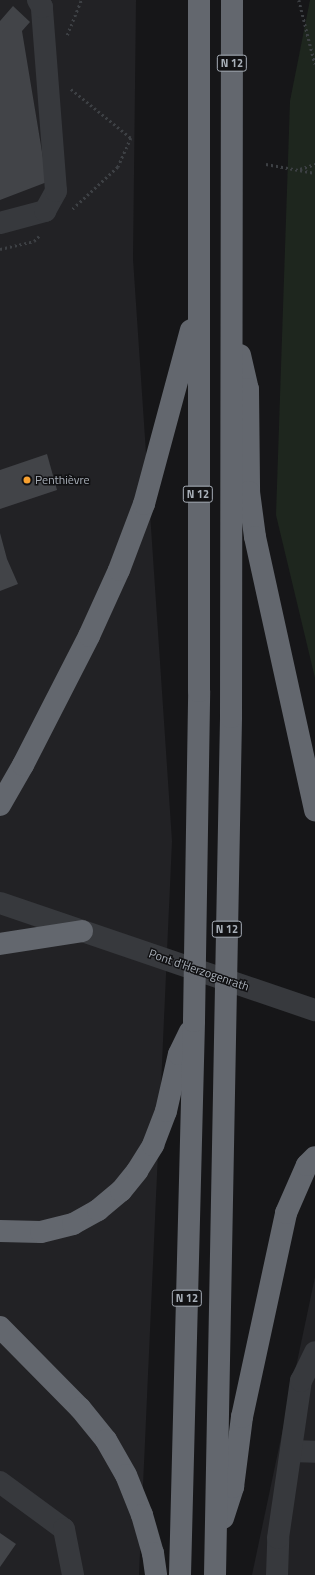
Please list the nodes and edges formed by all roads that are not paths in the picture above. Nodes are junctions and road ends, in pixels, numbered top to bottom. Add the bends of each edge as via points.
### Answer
1 (38, 0) edge
2 (199, 0) edge
3 (232, 0) edge
4 (0, 224) edge
5 (199, 298) junction
6 (232, 321) junction
7 (0, 804) edge
8 (315, 810) edge
9 (0, 904) edge
10 (82, 931) junction
11 (0, 944) edge
12 (315, 1010) edge
13 (194, 1021) junction
14 (315, 1157) edge
15 (0, 1231) edge
16 (0, 1327) edge
17 (315, 1352) edge
18 (291, 1451) junction
19 (315, 1452) edge
20 (0, 1482) edge
21 (216, 1538) junction
22 (73, 1575) edge
23 (156, 1575) edge
24 (180, 1575) edge
25 (215, 1575) edge
26 (277, 1575) edge

1 - 4 street via 42,7 56,191 45,211
2 - 5 highway, N 12
3 - 6 highway, N 12
5 - 7 highway via 144,504 119,570 89,636 23,765
5 - 13 highway, N 12 via 199,691
6 - 8 highway via 248,389 249,492 255,537
6 - 21 highway, N 12 via 230,725
9 - 10 street, Pont d'Herzogenrath
10 - 11 highway
10 - 12 street, Pont d'Herzogenrath
13 - 15 highway via 179,1054 166,1111 153,1145 137,1171 120,1191 98,1210 73,1224 41,1232
13 - 24 highway, N 12
14 - 21 highway via 307,1164 298,1181 286,1213 242,1417 233,1487
16 - 23 highway via 80,1408 106,1440 126,1475 142,1515
17 - 18 street via 302,1381
18 - 19 street
18 - 26 street via 278,1538
20 - 22 street via 64,1529
21 - 25 highway, N 12

